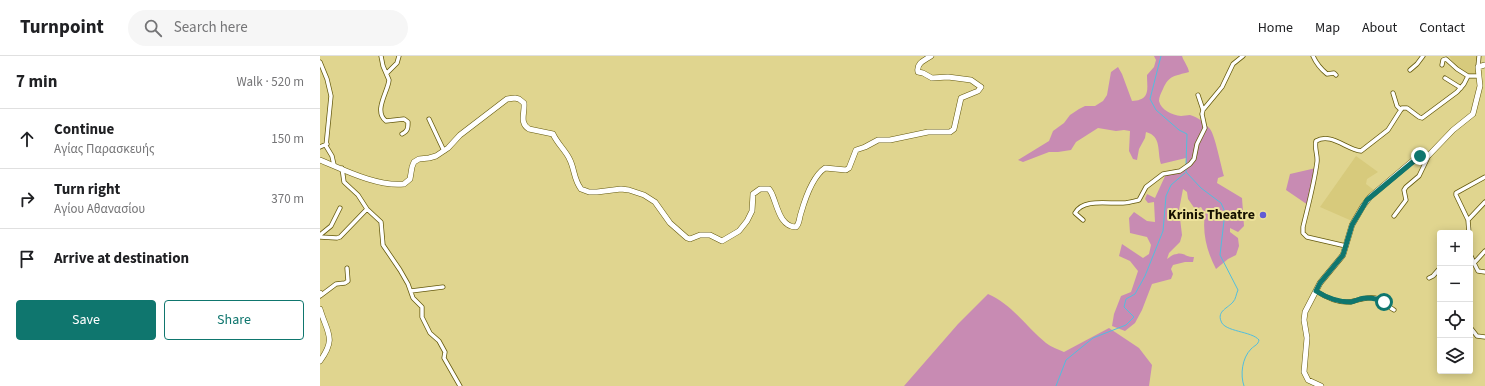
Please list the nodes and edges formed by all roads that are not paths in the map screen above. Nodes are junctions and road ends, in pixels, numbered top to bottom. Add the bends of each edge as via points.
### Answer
1 (381, 56) edge
2 (399, 56) edge
3 (931, 56) edge
4 (1243, 56) edge
5 (1313, 56) edge
6 (1423, 56) edge
7 (1479, 56) edge
8 (320, 62) edge
9 (1442, 64) dead end
10 (1485, 65) edge
11 (1478, 67) junction
12 (1410, 70) dead end
13 (387, 73) junction
14 (1336, 75) dead end
15 (1468, 76) junction
16 (1478, 76) junction
17 (1445, 78) dead end
18 (1461, 88) junction
19 (1393, 93) dead end
20 (1198, 96) dead end
21 (1203, 110) junction
22 (1401, 110) junction
23 (429, 120) dead end
24 (402, 134) dead end
25 (327, 144) junction
26 (320, 147) edge
27 (444, 151) junction
28 (1429, 154) junction
29 (320, 160) edge
30 (334, 165) junction
31 (342, 168) junction
32 (1485, 177) edge
33 (1485, 202) edge
34 (340, 208) dead end
35 (367, 209) junction
36 (1394, 216) dead end
37 (1083, 220) dead end
38 (1468, 220) junction
39 (1469, 230) edge
40 (320, 236) edge
41 (1346, 246) junction
42 (1485, 251) edge
43 (1473, 260) edge
44 (1473, 262) edge
45 (347, 268) dead end
46 (1437, 271) edge
47 (1485, 272) edge
48 (1429, 278) dead end
49 (443, 286) dead end
50 (411, 291) junction
51 (1316, 291) junction
52 (320, 294) edge
53 (320, 310) edge
54 (1394, 310) dead end
55 (1473, 331) edge
56 (1485, 337) edge
57 (320, 361) edge
58 (460, 386) edge
59 (1321, 386) edge

1 - 13 street
2 - 13 street via 397,63
3 - 27 street via 917,67 918,72 932,78 971,80 981,87 978,91 961,98 954,129 950,132 928,132 878,140 856,150 846,170 826,168 813,182 800,213 798,226 794,228 780,216 769,189 760,189 753,194 752,211 747,222 739,231 722,241 710,235 687,238 670,223 655,202 644,195 621,189 589,192 580,189 570,159 553,134 526,127 522,118 524,103 515,98 507,99 496,106
4 - 21 street via 1233,64 1222,87
5 - 14 street via 1324,72
6 - 12 street
7 - 11 street
8 - 25 street via 331,96
9 - 15 street via 1446,59
10 - 11 street
11 - 16 street
13 - 24 street via 389,83 382,104 383,119 404,119 408,122 408,128
15 - 16 street
15 - 18 street
16 - 28 street via 1480,86 1475,112
17 - 18 street
18 - 22 street via 1420,118 1407,108
19 - 22 street
20 - 21 street
21 - 37 street via 1205,128 1190,164 1180,171 1163,174 1146,187 1139,200 1087,204 1075,213
22 - 41 street via 1388,130 1361,151 1325,138 1315,143 1318,158 1303,233
23 - 27 street
25 - 26 street
25 - 30 street
27 - 31 street via 414,162 410,179 404,184 383,183
28 - 36 street via 1418,176 1404,190 1406,200
28 - 41 street via 1416,158 1367,200 1352,225
29 - 30 street
30 - 31 street
31 - 35 street via 344,182 358,195
32 - 38 street via 1456,193
33 - 38 street
34 - 40 street via 331,226
35 - 40 street via 340,237
35 - 50 street via 381,222 383,245
38 - 39 street
41 - 51 street via 1341,259
42 - 43 street
44 - 47 street via 1478,270
45 - 52 street via 348,281 336,284
46 - 48 street
49 - 50 street
50 - 58 street via 413,298 422,307 422,317 430,333 445,352 444,358
51 - 54 street via 1339,301 1379,299
51 - 59 street via 1305,312 1307,338 1304,372 1308,380
53 - 57 street via 329,333 330,346
55 - 56 street via 1477,336

